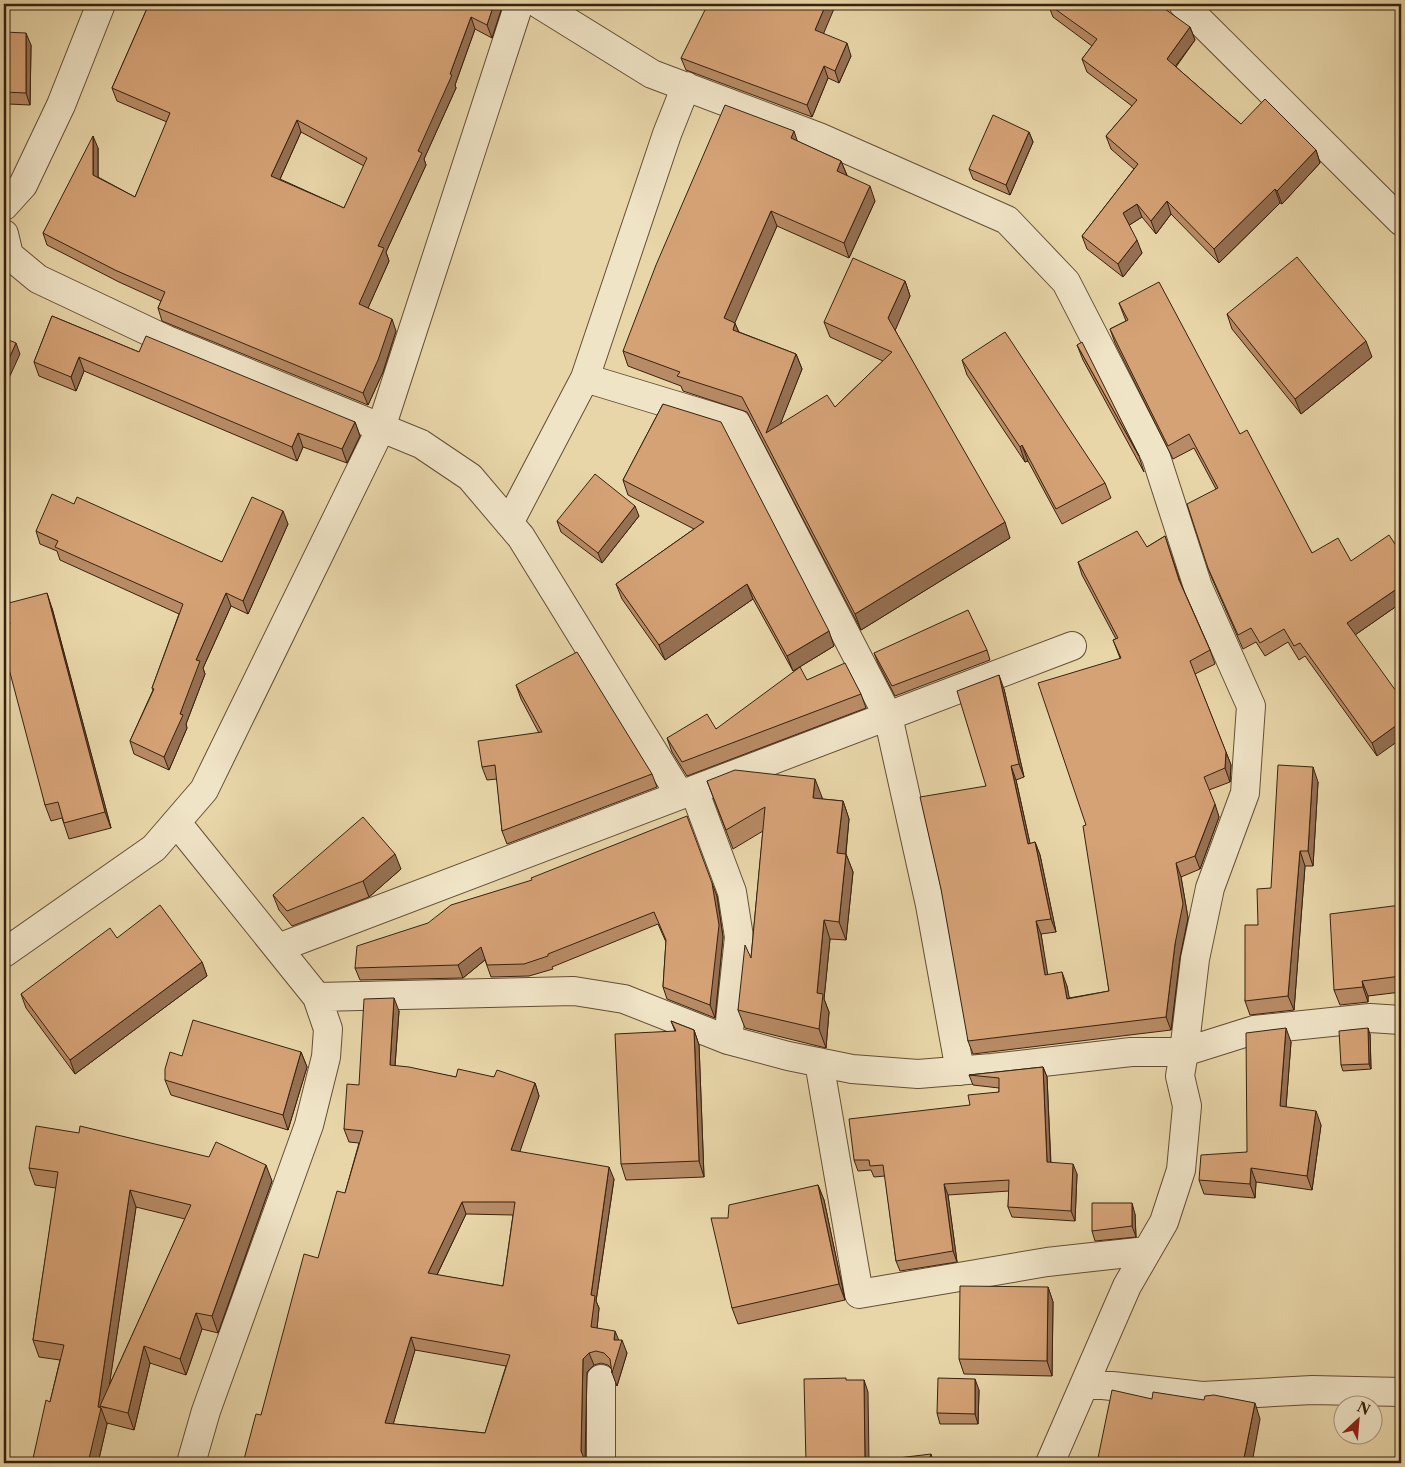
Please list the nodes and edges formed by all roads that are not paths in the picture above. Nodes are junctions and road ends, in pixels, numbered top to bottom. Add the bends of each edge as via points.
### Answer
1 (101, 4) edge
2 (519, 4) edge
3 (538, 4) edge
4 (1183, 4) edge
5 (686, 86) junction
6 (4, 206) edge
7 (1401, 221) edge
8 (4, 234) edge
9 (585, 378) junction
10 (381, 428) junction
11 (509, 523) junction
12 (1072, 646) dead end
13 (888, 716) junction
14 (687, 792) junction
15 (176, 822) junction
16 (278, 948) junction
17 (4, 953) edge
18 (317, 998) junction
19 (1401, 1020) edge
20 (728, 1040) junction
21 (1184, 1052) junction
22 (819, 1062) junction
23 (960, 1071) junction
24 (1147, 1250) junction
25 (601, 1378) dead end
26 (1085, 1383) junction
27 (1401, 1392) edge
28 (191, 1463) edge
29 (601, 1463) edge
30 (1050, 1463) edge

1 - 6 street via 61,104 23,186
2 - 10 street
3 - 5 street via 652,74
4 - 7 street
5 - 9 street
5 - 21 street via 819,137 1007,220 1066,282 1156,457 1198,587 1251,706 1245,793 1210,888 1194,959
8 - 10 street via 9,255 38,280 167,340
9 - 11 street
9 - 13 street via 738,424
10 - 11 street via 421,444 470,477
10 - 15 street via 204,790
11 - 14 street
12 - 13 street
13 - 14 street
13 - 23 street via 930,905
14 - 16 street
14 - 20 street via 732,892 739,937
15 - 16 street
15 - 17 street via 154,848
16 - 18 street
18 - 20 street via 574,991 624,999
18 - 28 street via 328,1029 326,1056 309,1125 206,1411
19 - 21 street via 1370,1018 1254,1030
20 - 22 street
21 - 23 street via 1131,1052
21 - 24 street via 1180,1076 1187,1106 1181,1170 1164,1222
22 - 23 street via 852,1069 918,1074
22 - 24 street via 859,1294 1048,1262
24 - 26 street via 1127,1286
25 - 29 street
26 - 27 street via 1202,1396 1312,1390
26 - 30 street

